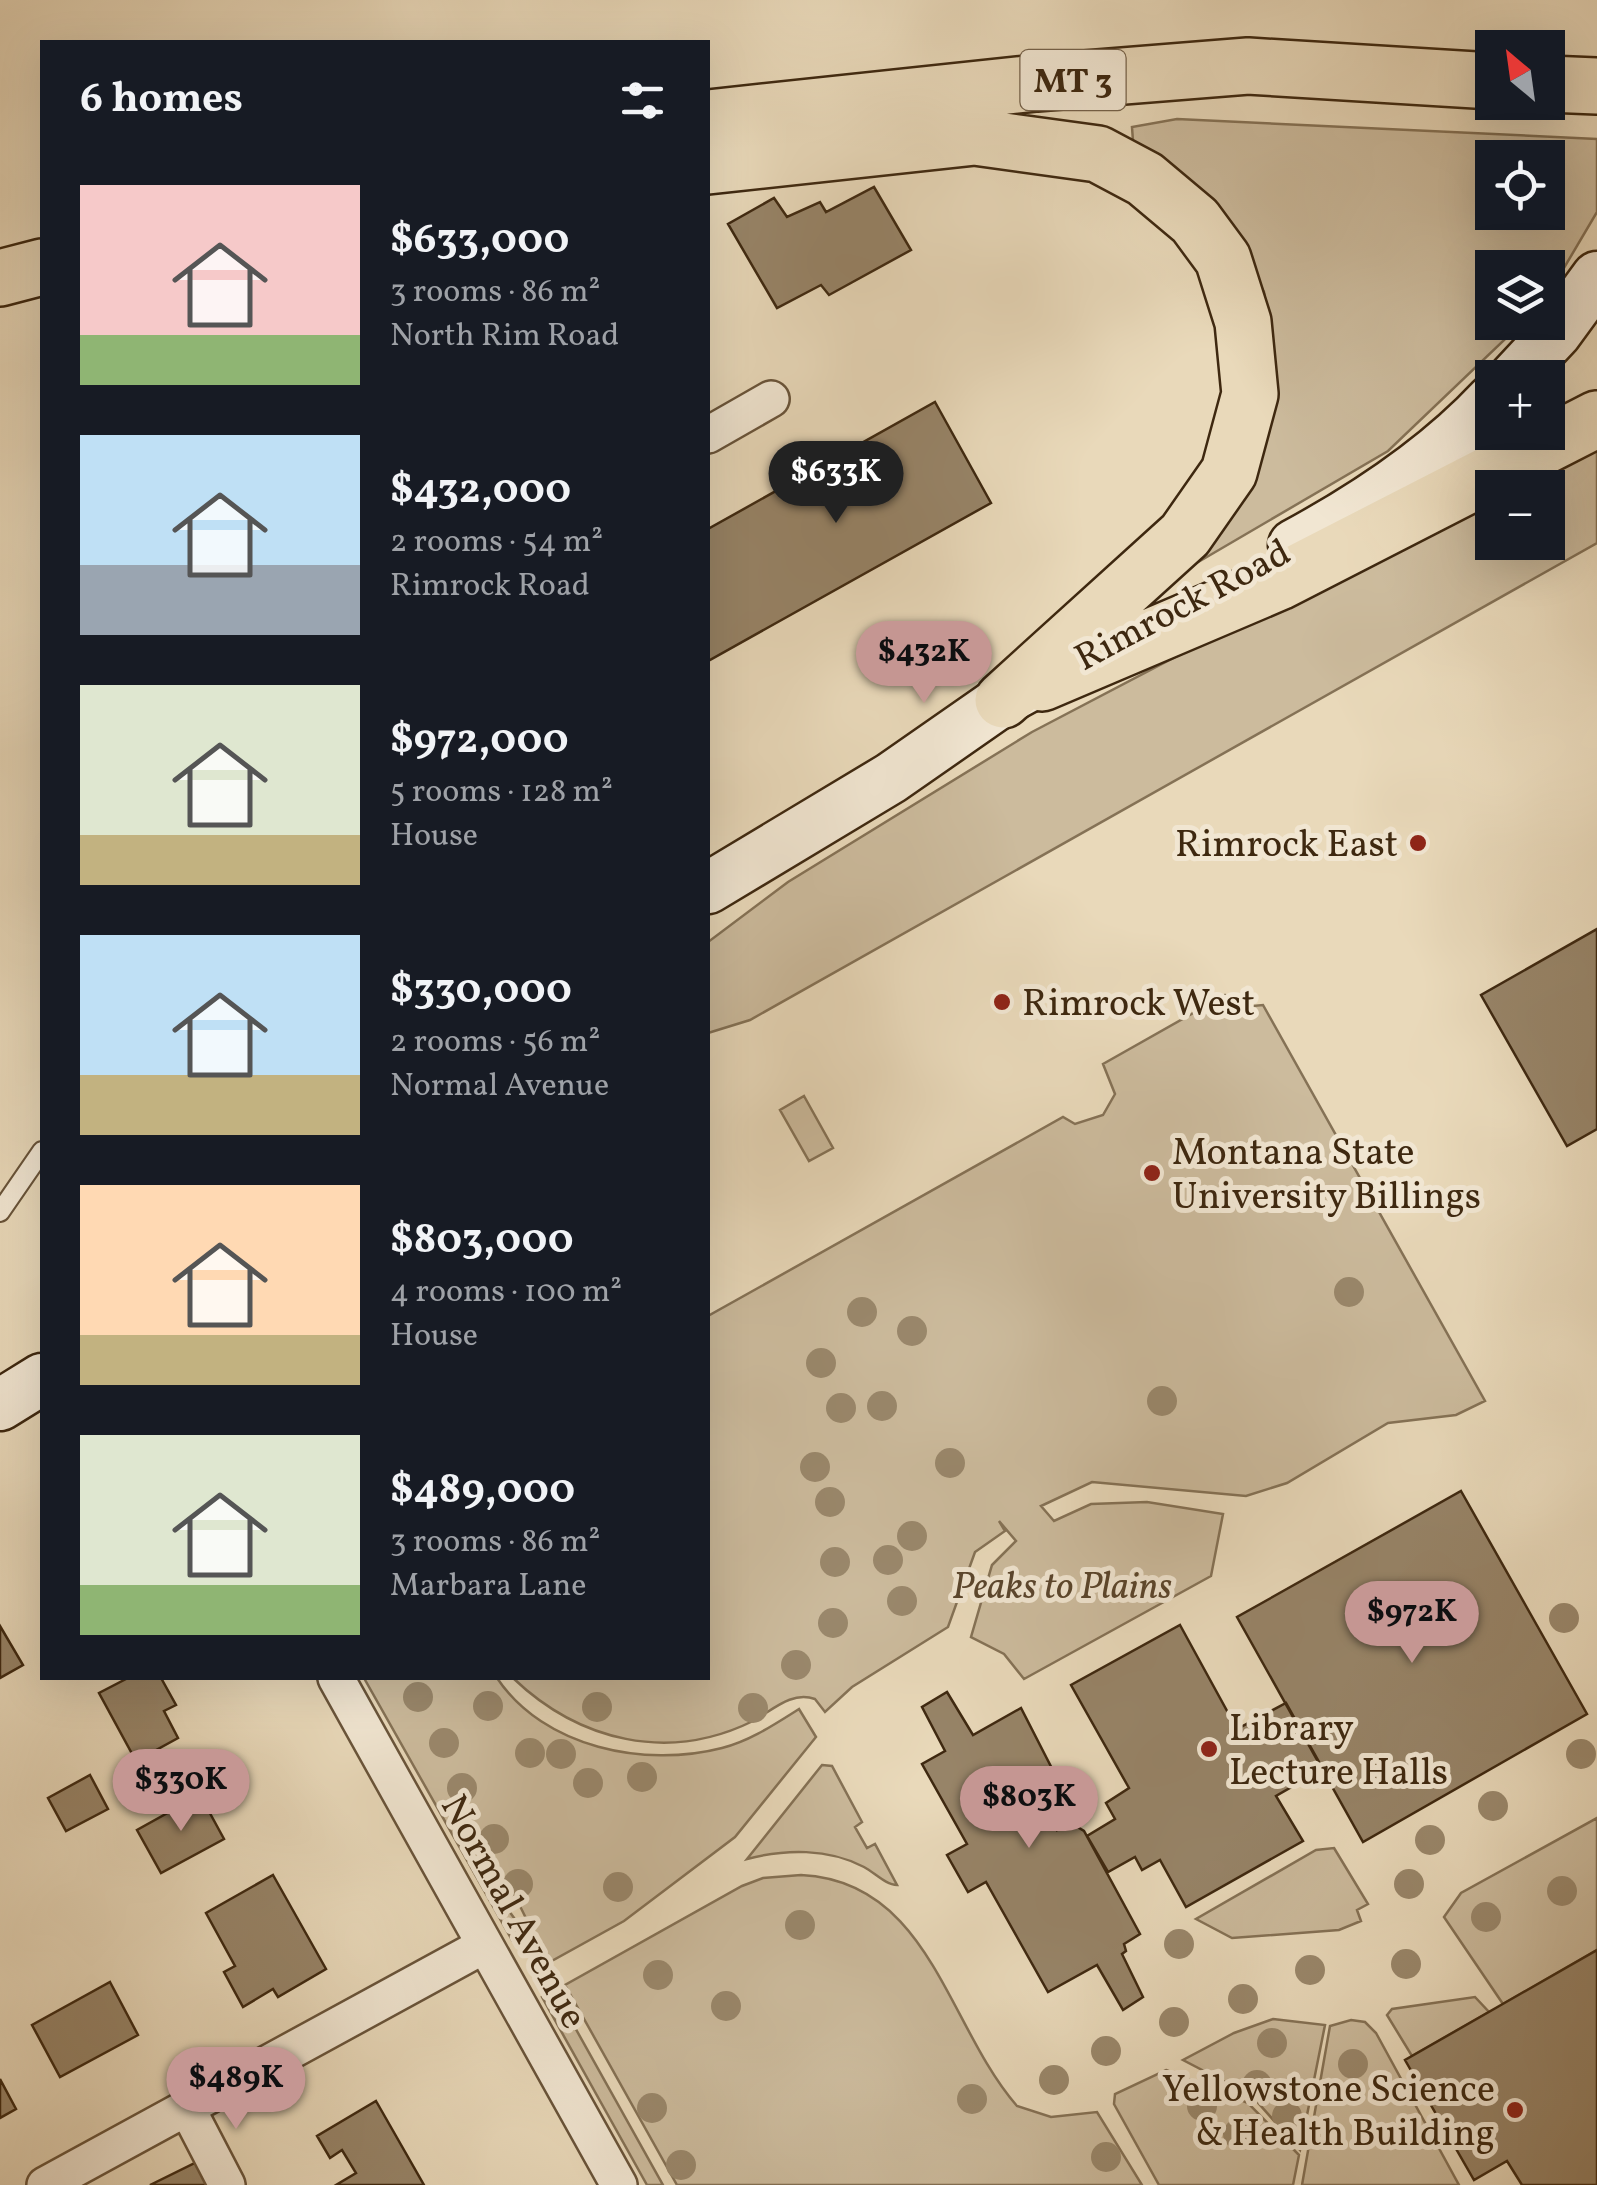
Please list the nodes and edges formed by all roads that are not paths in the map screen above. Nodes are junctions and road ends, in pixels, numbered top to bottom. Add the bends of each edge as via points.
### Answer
1 (1475, 79) edge
2 (1565, 85) edge
3 (1597, 86) edge
4 (710, 118) edge
5 (710, 166) edge
6 (40, 268) edge
7 (1597, 276) edge
8 (0, 278) edge
9 (1531, 360) edge
10 (771, 399) dead end
11 (1475, 418) edge
12 (1597, 419) edge
13 (710, 434) edge
14 (1003, 700) junction
15 (710, 887) edge
16 (40, 1153) edge
17 (0, 1212) edge
18 (40, 1380) edge
19 (0, 1405) edge
20 (337, 1680) edge
21 (486, 1945) junction
22 (187, 2108) junction
23 (45, 2185) edge
24 (227, 2185) edge
25 (619, 2185) edge

1 - 4 main road, MT 3 via 1248,66
2 - 3 main road
5 - 14 main road via 975,137 1098,154 1145,179 1195,220 1223,259 1243,322 1250,394 1228,472 1185,535
6 - 8 main road
7 - 9 main road
10 - 13 street
11 - 14 main road, Rimrock Road via 1359,510
12 - 14 main road via 1279,582
14 - 15 main road, Rimrock Road via 892,778
16 - 17 lane
18 - 19 main road
20 - 21 street, Normal Avenue
21 - 22 street
21 - 25 street, Normal Avenue
22 - 23 street
22 - 24 street

